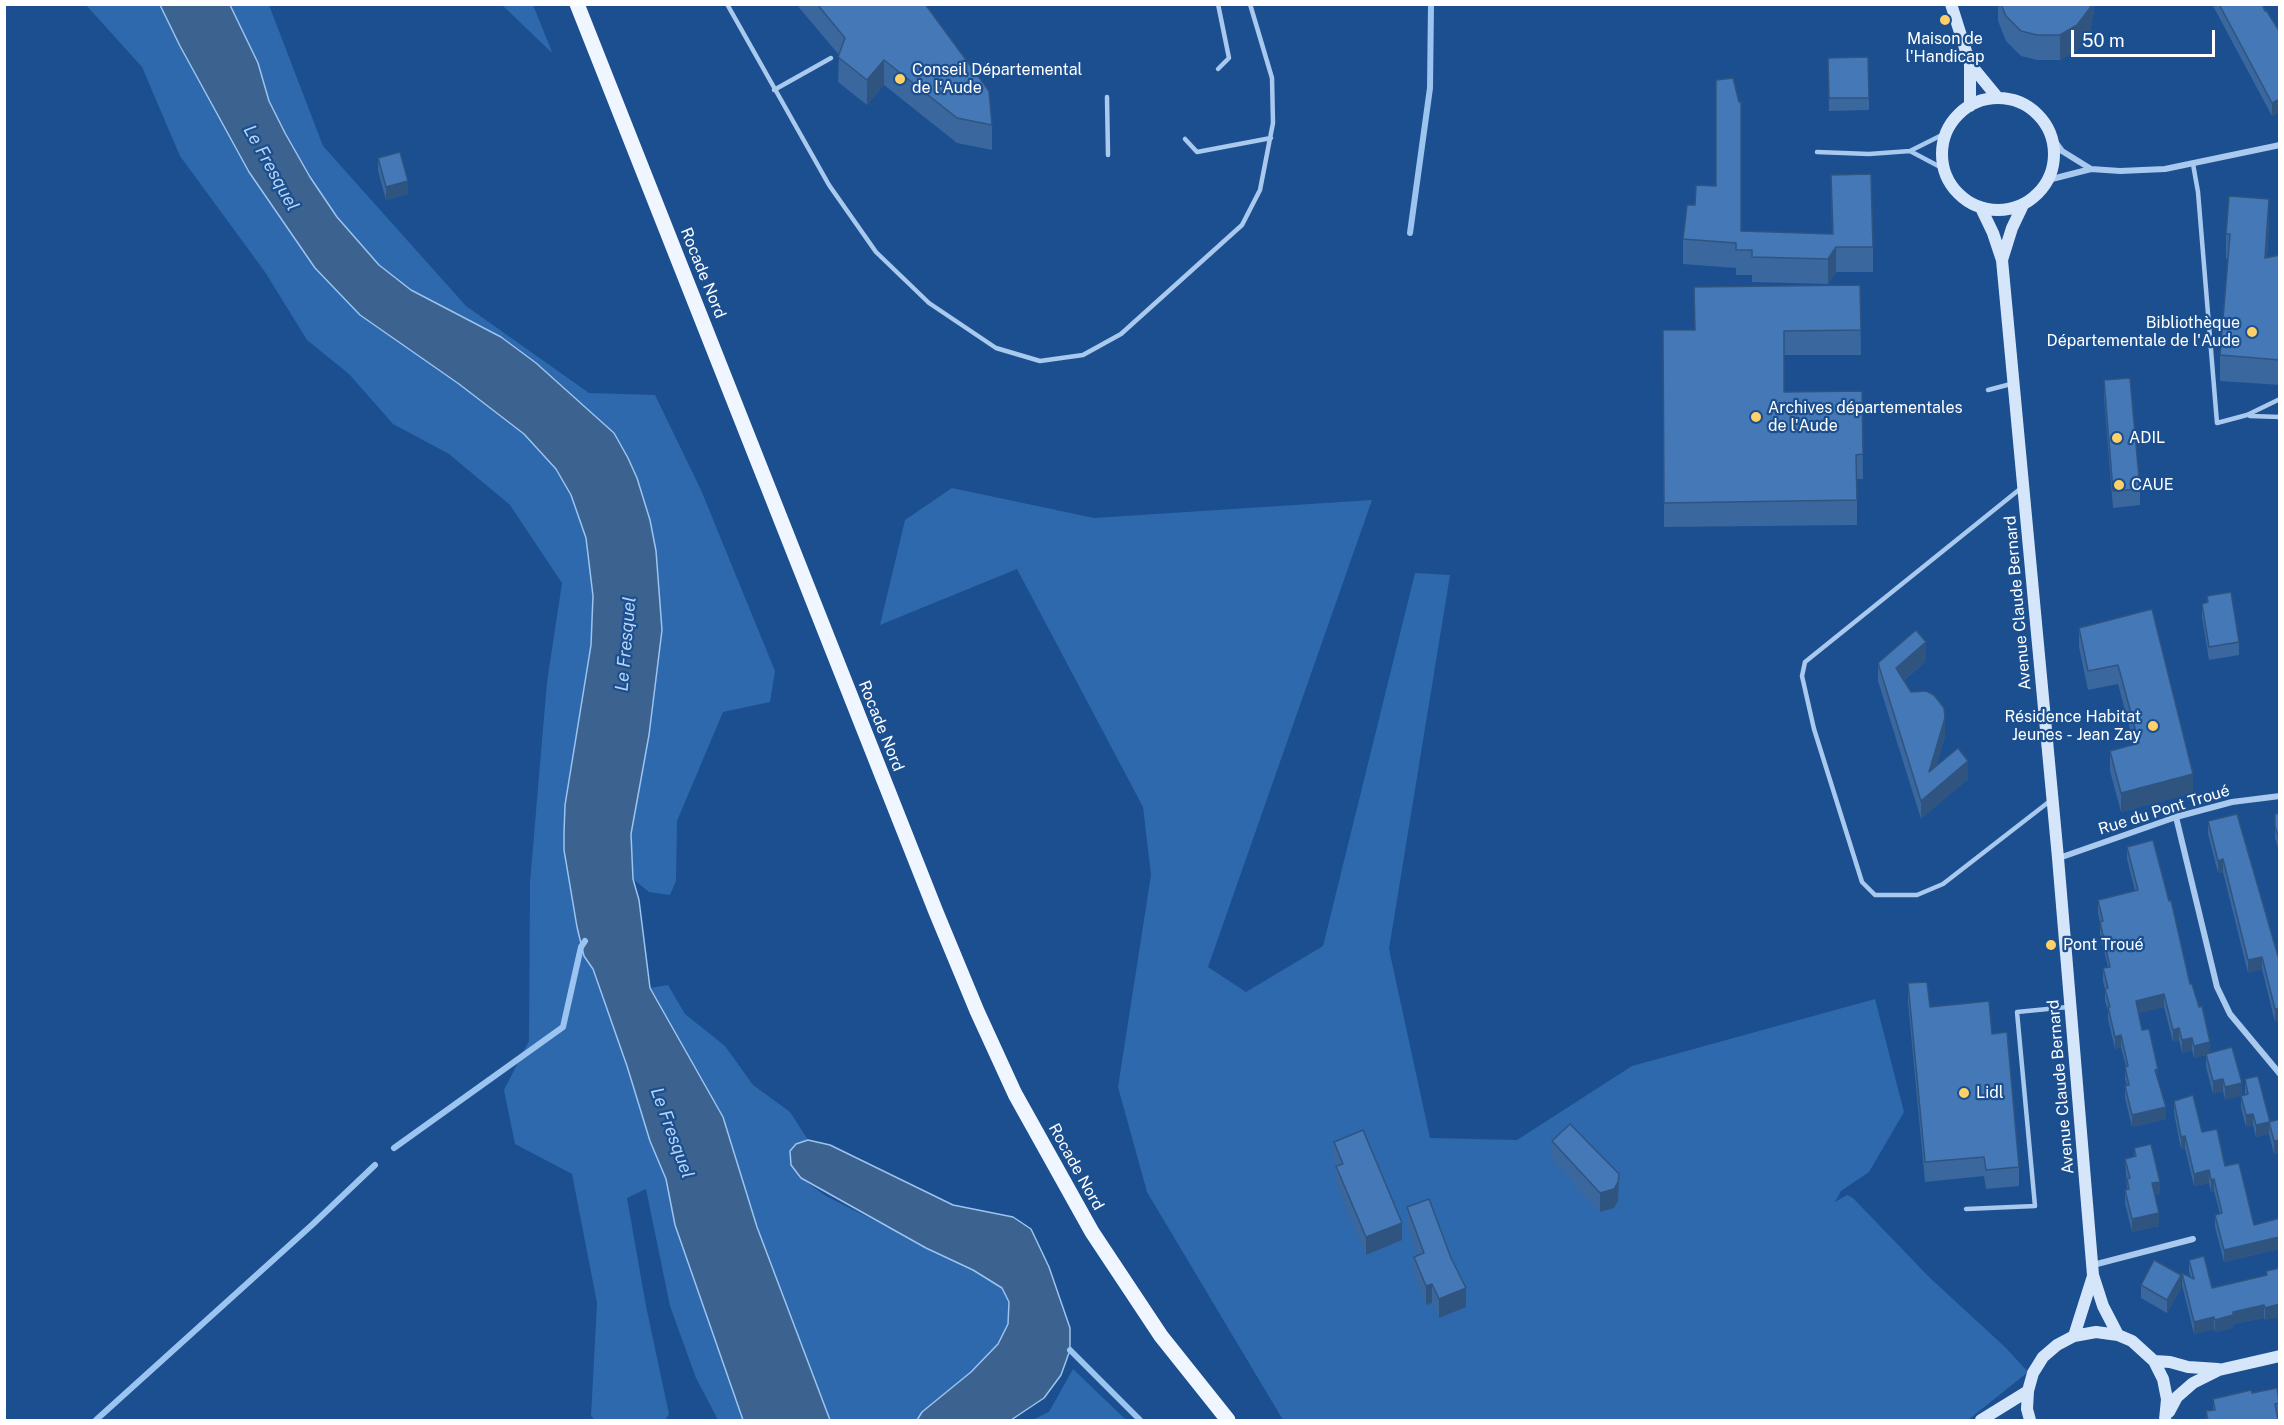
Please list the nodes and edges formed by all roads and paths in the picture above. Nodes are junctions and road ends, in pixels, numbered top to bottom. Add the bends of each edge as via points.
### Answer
1 (577, 4) edge
2 (727, 4) edge
3 (1218, 4) edge
4 (1250, 4) edge
5 (1951, 4) edge
6 (831, 58) dead end
7 (1970, 64) junction
8 (1218, 69) dead end
9 (774, 90) junction
10 (1107, 98) dead end
11 (1998, 98) junction
12 (1970, 106) junction
13 (1946, 133) junction
14 (2051, 136) junction
15 (1271, 138) junction
16 (1185, 139) dead end
17 (2280, 145) edge
18 (1910, 151) junction
19 (1817, 152) dead end
20 (1108, 155) dead end
21 (2193, 165) junction
22 (1944, 169) junction
23 (2091, 169) junction
24 (2048, 180) junction
25 (2023, 205) junction
26 (1981, 208) junction
27 (2002, 260) junction
28 (2013, 383) junction
29 (1988, 390) dead end
30 (2280, 399) edge
31 (2247, 416) junction
32 (2280, 417) edge
33 (2023, 487) junction
34 (2280, 796) edge
35 (2052, 799) junction
36 (2176, 817) junction
37 (2058, 858) junction
38 (2071, 1007) junction
39 (2280, 1074) edge
40 (1966, 1209) dead end
41 (2193, 1239) dead end
42 (2093, 1270) junction
43 (2118, 1335) junction
44 (2074, 1336) junction
45 (2280, 1356) edge
46 (2154, 1361) junction
47 (2219, 1370) junction
48 (2028, 1391) junction
49 (1228, 1420) edge
50 (1981, 1420) edge
51 (2030, 1420) edge
52 (2165, 1420) edge

1 - 49 main road, Rocade Nord via 936,912 1015,1094 1092,1232 1161,1336
2 - 9 lane
3 - 8 lane via 1229,58
4 - 15 lane via 1272,78
5 - 7 street
6 - 9 lane
7 - 11 street
7 - 12 street
9 - 15 lane via 829,184 876,252 929,303 996,348 1040,361 1083,356 1121,334 1242,225 1260,190
10 - 20 lane
11 - 12 street
11 - 14 street via 2031,109
12 - 13 street via 1956,117
13 - 18 lane
13 - 22 street
14 - 23 street via 2062,151
14 - 24 street via 2053,166
15 - 16 lane via 1197,152
17 - 21 street
18 - 19 lane
18 - 22 lane
21 - 23 street via 2143,170
21 - 31 lane via 2217,423
22 - 26 street via 1964,199
23 - 24 street
24 - 25 street
25 - 26 street via 2002,210
25 - 27 street, Avenue Claude Bernard
26 - 27 street, Avenue Claude Bernard
27 - 28 street, Avenue Claude Bernard
28 - 29 lane
28 - 33 street, Avenue Claude Bernard
30 - 31 lane
31 - 32 lane
33 - 35 street, Avenue Claude Bernard
33 - 35 lane via 1805,662 1802,676 1814,729 1862,882 1875,895 1917,895 1943,884
34 - 36 street, Rue du Pont Troué via 2232,802
35 - 37 street, Avenue Claude Bernard
36 - 37 street, Rue du Pont Troué
36 - 39 street via 2217,987 2230,1014
37 - 38 street, Avenue Claude Bernard
38 - 40 lane via 2017,1012 2035,1206
38 - 42 street, Avenue Claude Bernard
41 - 42 street
42 - 43 street, Avenue Claude Bernard via 2103,1306
42 - 44 street, Avenue Claude Bernard
43 - 44 street via 2096,1332
43 - 46 street via 2132,1341
44 - 48 street via 2043,1357
45 - 47 street
46 - 47 street
46 - 52 street via 2167,1399
47 - 52 street via 2177,1396
48 - 50 street
48 - 51 street

